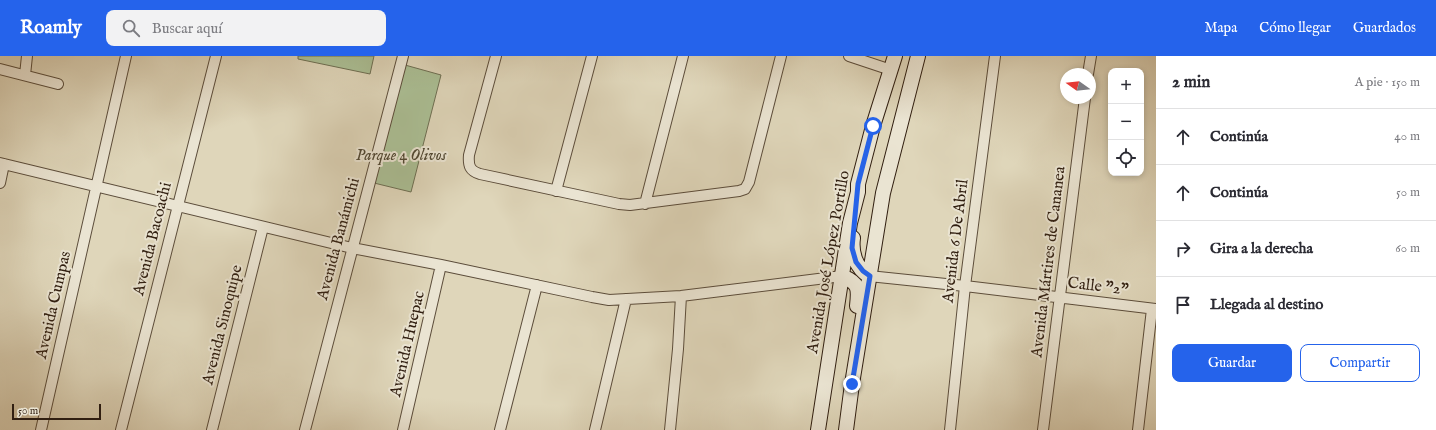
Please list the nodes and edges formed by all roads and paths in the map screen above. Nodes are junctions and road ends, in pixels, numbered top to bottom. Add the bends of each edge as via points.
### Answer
1 (27, 56) edge
2 (126, 56) edge
3 (216, 56) edge
4 (403, 56) edge
5 (496, 56) edge
6 (592, 56) edge
7 (683, 56) edge
8 (781, 56) edge
9 (849, 56) edge
10 (918, 56) edge
11 (995, 56) edge
12 (1091, 56) edge
13 (892, 60) edge
14 (1089, 68) edge
15 (0, 69) edge
16 (25, 76) junction
17 (58, 84) dead end
18 (1084, 104) edge
19 (2, 164) edge
20 (0, 183) edge
21 (97, 186) junction
22 (556, 191) junction
23 (858, 192) junction
24 (645, 204) junction
25 (177, 205) junction
26 (263, 227) junction
27 (352, 248) junction
28 (441, 265) junction
29 (842, 276) junction
30 (870, 276) junction
31 (537, 285) junction
32 (965, 286) junction
33 (681, 296) junction
34 (1060, 298) junction
35 (626, 299) junction
36 (1154, 309) edge
37 (852, 384) junction
38 (43, 430) edge
39 (121, 430) edge
40 (212, 430) edge
41 (305, 430) edge
42 (403, 430) edge
43 (500, 430) edge
44 (595, 430) edge
45 (670, 430) edge
46 (818, 430) edge
47 (846, 430) edge
48 (950, 430) edge
49 (1043, 430) edge
50 (1138, 430) edge

1 - 16 street
2 - 21 street, Avenida Cumpas
3 - 25 street, Avenida Bacoachi
4 - 27 street, Avenida Banámichi
5 - 22 street via 469,155 469,168 480,174
6 - 22 street
7 - 24 street
8 - 24 street via 749,182 745,189
9 - 13 street
10 - 30 main road via 885,187
11 - 32 street, Avenida 6 De Abril
12 - 14 street
13 - 23 main road, Avenida José López Portillo
15 - 16 street
16 - 17 street
18 - 34 street, Avenida Mártires de Cananea
19 - 20 street
19 - 21 street
21 - 25 street
21 - 38 street, Avenida Cumpas
22 - 24 street via 619,204
23 - 29 main road, Avenida José López Portillo via 850,223
23 - 30 main road via 852,248 856,262
25 - 26 street
25 - 39 street, Avenida Bacoachi
26 - 27 street
26 - 40 street, Avenida Sinoquipe
27 - 28 street
27 - 41 street, Avenida Banámichi
28 - 31 street
28 - 42 street, Avenida Huepac
29 - 33 street
29 - 37 main road via 854,283 858,292 852,350
29 - 46 main road, Avenida José López Portillo
30 - 32 street, Calle "2"
30 - 37 main road
31 - 35 street via 570,294 609,300
31 - 43 street
32 - 34 street, Calle "2"
32 - 48 street, Avenida 6 De Abril
33 - 35 street
33 - 45 street
34 - 36 street, Calle "2"
34 - 49 street, Avenida Mártires de Cananea
35 - 44 street
36 - 50 street
37 - 47 main road

